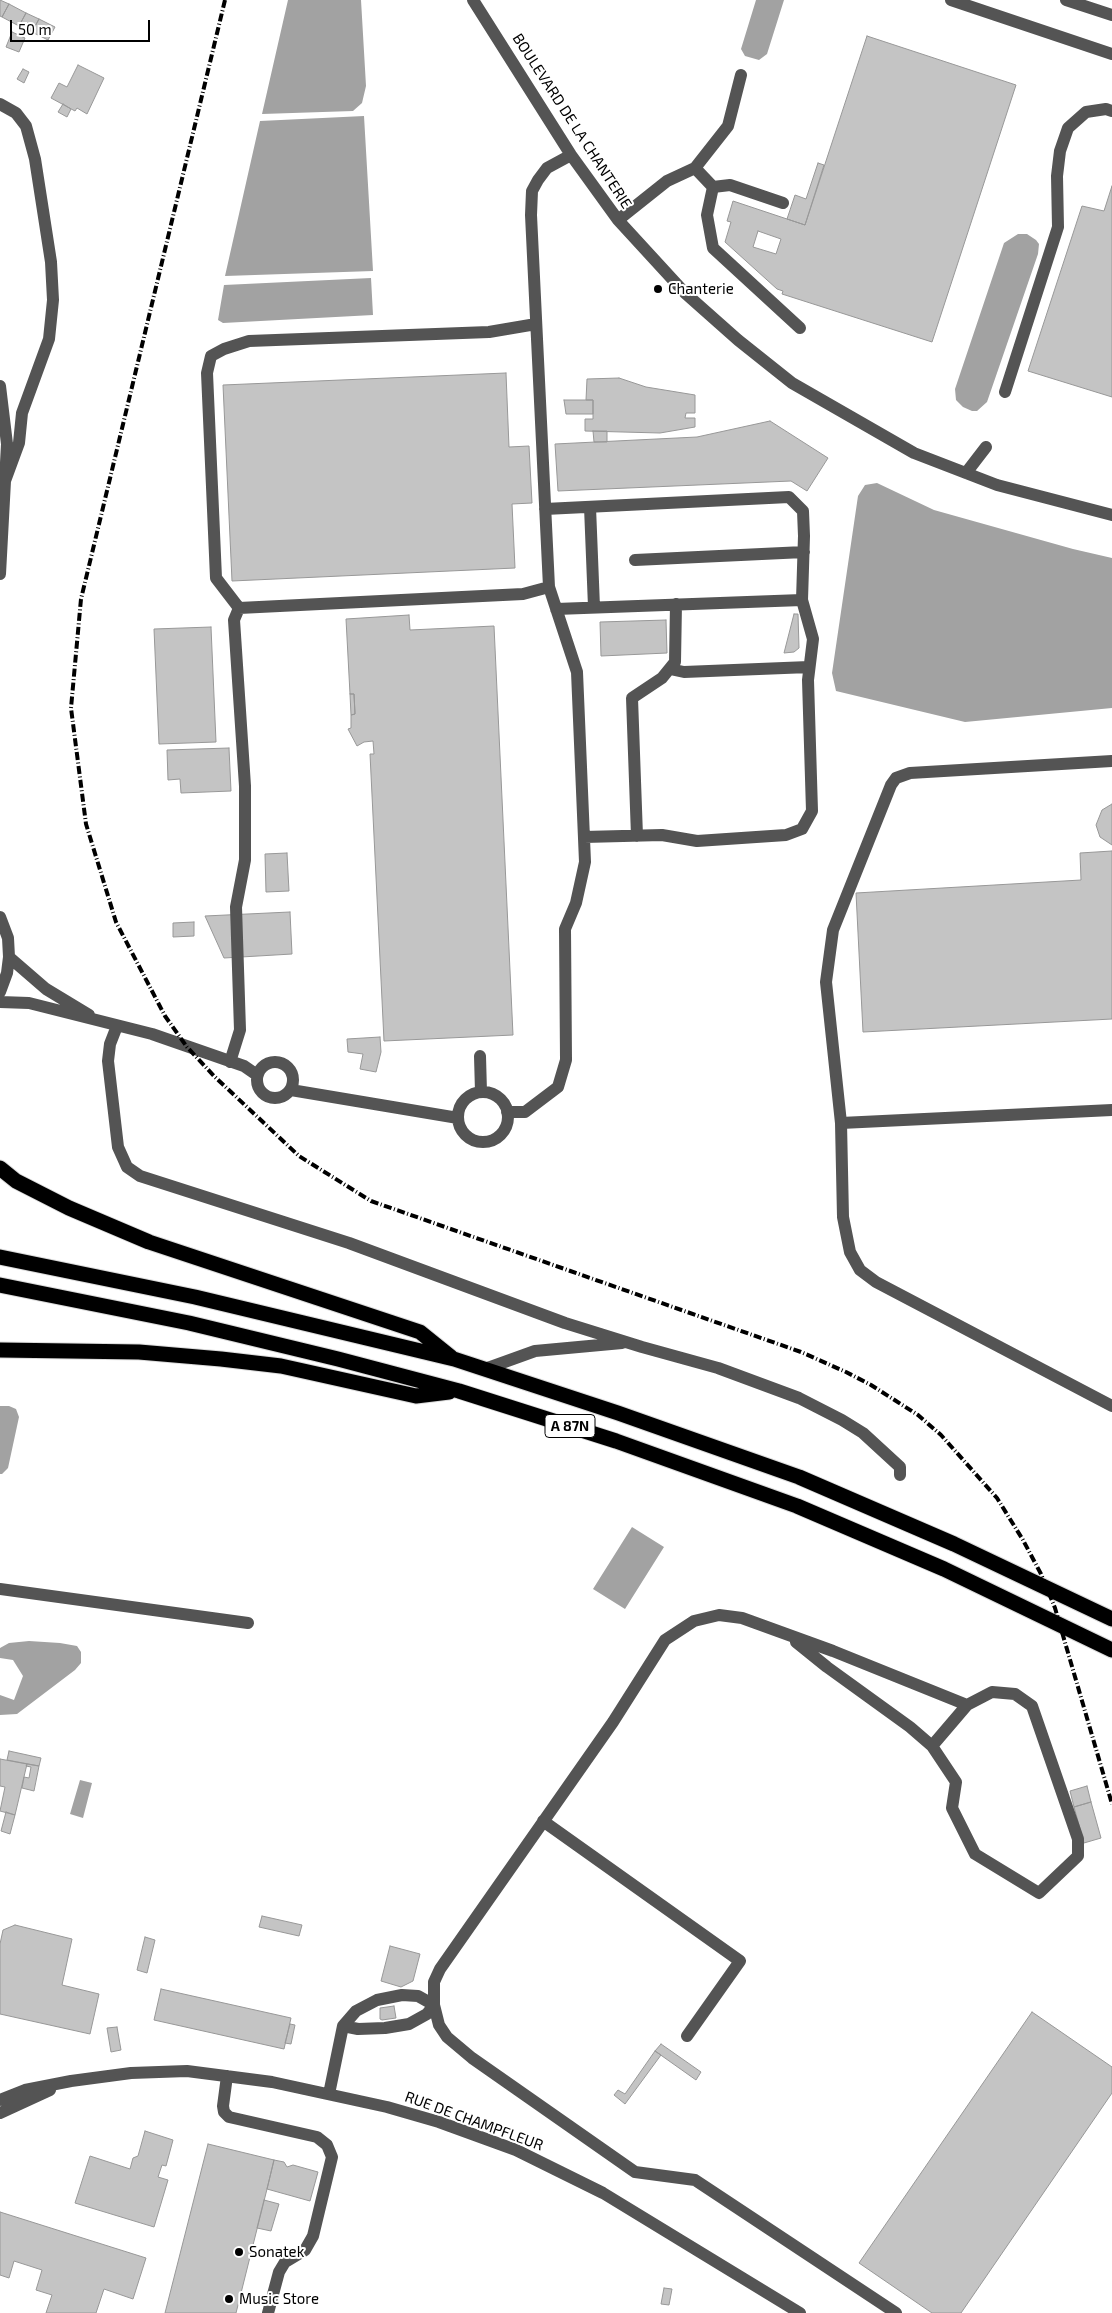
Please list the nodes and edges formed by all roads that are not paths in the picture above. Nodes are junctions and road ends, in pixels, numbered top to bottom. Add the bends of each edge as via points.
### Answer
1 (472, 0) edge
2 (951, 0) edge
3 (1066, 0) edge
4 (1112, 15) edge
5 (1112, 54) edge
6 (741, 75) dead end
7 (0, 104) edge
8 (1112, 112) edge
9 (571, 154) junction
10 (695, 168) junction
11 (712, 186) junction
12 (782, 203) dead end
13 (618, 220) junction
14 (536, 324) junction
15 (800, 328) dead end
16 (0, 386) edge
17 (1005, 392) dead end
18 (986, 447) dead end
19 (966, 473) junction
20 (5, 480) junction
21 (590, 506) junction
22 (545, 509) junction
23 (1112, 515) edge
24 (804, 552) junction
25 (635, 560) dead end
26 (0, 574) edge
27 (549, 587) junction
28 (802, 600) junction
29 (676, 604) junction
30 (594, 607) junction
31 (239, 608) junction
32 (556, 609) junction
33 (809, 667) junction
34 (670, 669) junction
35 (1112, 762) edge
36 (637, 836) junction
37 (584, 837) junction
38 (0, 917) edge
39 (9, 957) junction
40 (0, 992) edge
41 (0, 1002) edge
42 (99, 1021) junction
43 (117, 1026) junction
44 (480, 1056) dead end
45 (230, 1062) junction
46 (257, 1075) junction
47 (291, 1090) junction
48 (481, 1092) junction
49 (1112, 1110) edge
50 (507, 1112) junction
51 (458, 1118) junction
52 (840, 1123) junction
53 (0, 1168) edge
54 (0, 1257) edge
55 (0, 1284) edge
56 (627, 1343) junction
57 (0, 1350) edge
58 (454, 1359) junction
59 (486, 1369) junction
60 (459, 1391) junction
61 (1112, 1406) edge
62 (900, 1475) dead end
63 (0, 1589) edge
64 (1112, 1619) edge
65 (248, 1623) dead end
66 (791, 1637) junction
67 (1112, 1650) edge
68 (967, 1705) junction
69 (932, 1746) junction
70 (543, 1821) junction
71 (434, 2005) junction
72 (343, 2026) junction
73 (688, 2036) dead end
74 (227, 2076) junction
75 (71, 2080) junction
76 (329, 2094) junction
77 (0, 2100) edge
78 (0, 2113) edge
79 (268, 2313) edge
80 (800, 2313) edge
81 (896, 2313) edge

1 - 9 street, BOULEVARD DE LA CHANTERIE
2 - 5 street
3 - 4 street
6 - 10 street via 728,126
7 - 20 street via 16,113 26,126 35,159 51,262 53,300 48,340 22,413 19,443
8 - 17 street via 1086,112 1068,128 1060,151 1057,176 1058,227
9 - 13 street, BOULEVARD DE LA CHANTERIE
9 - 14 street via 547,168 532,191
10 - 11 street
10 - 13 street via 667,181
11 - 12 street via 730,185
11 - 15 street via 707,215 712,248
13 - 19 street, BOULEVARD DE LA CHANTERIE via 711,317 792,382 914,453
14 - 22 street
14 - 31 street via 489,332 249,341 211,356 207,373 216,578
16 - 20 street via 7,444
18 - 19 street
19 - 23 street, BOULEVARD DE LA CHANTERIE via 997,485
20 - 26 street
21 - 22 street
21 - 24 street via 789,497 803,511
21 - 30 street
22 - 27 street
24 - 25 street
24 - 28 street
27 - 31 street via 523,594
27 - 32 street
28 - 29 street
28 - 33 street via 813,639
29 - 30 street
29 - 34 street via 675,662
30 - 32 street
31 - 45 street via 234,620 245,786 244,860 236,907 240,1030
32 - 37 street via 577,672
33 - 34 street via 684,672
33 - 36 street via 812,811 802,829 786,835 697,841 662,835
34 - 36 street via 632,698
35 - 52 street via 910,773 896,778 833,930 826,982
36 - 37 street
37 - 50 street via 585,862 576,903 565,929 566,1060 558,1087 525,1112
38 - 39 street via 8,938
39 - 40 street
39 - 42 street via 46,989
41 - 42 street via 29,1003
42 - 43 street
43 - 45 street via 152,1034
43 - 56 street via 108,1061 120,1154 133,1172 349,1243
44 - 48 street
45 - 46 street
46 - 47 street via 257,1084 268,1097 276,1099
46 - 47 street via 262,1067 278,1062 292,1072
47 - 51 street
48 - 50 street via 502,1101
48 - 51 street via 469,1096 460,1106
49 - 52 street
50 - 51 street via 507,1124 502,1134 492,1141 480,1142 469,1138 461,1129
52 - 61 street via 844,1217 850,1252 860,1270 876,1282
53 - 58 highway via 16,1181 69,1208 149,1242 420,1332
54 - 58 highway, A 87N via 195,1297
55 - 60 highway, A 87N via 189,1322
56 - 59 street via 535,1350
56 - 62 street via 718,1368 821,1408 863,1434 900,1467
57 - 60 highway via 176,1355 282,1366 416,1396
58 - 59 highway, A 87N
59 - 64 highway, A 87N via 799,1477 954,1544
60 - 67 highway, A 87N via 616,1441 797,1506 944,1569
63 - 65 street
66 - 68 street
66 - 69 street
66 - 70 street via 742,1618 718,1615 694,1622 665,1640 613,1722
68 - 69 street
68 - 69 street via 992,1692 1015,1694 1032,1706 1078,1839 1078,1856 1039,1893 975,1854 952,1808 956,1782
70 - 71 street via 438,1972 434,1982
70 - 73 street via 740,1961
71 - 72 street via 427,2014 409,2024 358,2029
71 - 72 street via 418,1996 380,1999 356,2011
71 - 81 street via 439,2026 472,2058 635,2172 695,2180
72 - 76 street
74 - 75 street, RUE DE CHAMPFLEUR via 188,2071 131,2072
74 - 76 street, RUE DE CHAMPFLEUR
74 - 79 street via 223,2106 229,2117 317,2136 327,2145 332,2157 313,2236 305,2250 285,2262 279,2272
75 - 77 street, RUE DE CHAMPFLEUR via 25,2090
75 - 78 street, RUE DE CHAMPFLEUR
76 - 80 street, RUE DE CHAMPFLEUR via 439,2122 516,2150 603,2193

